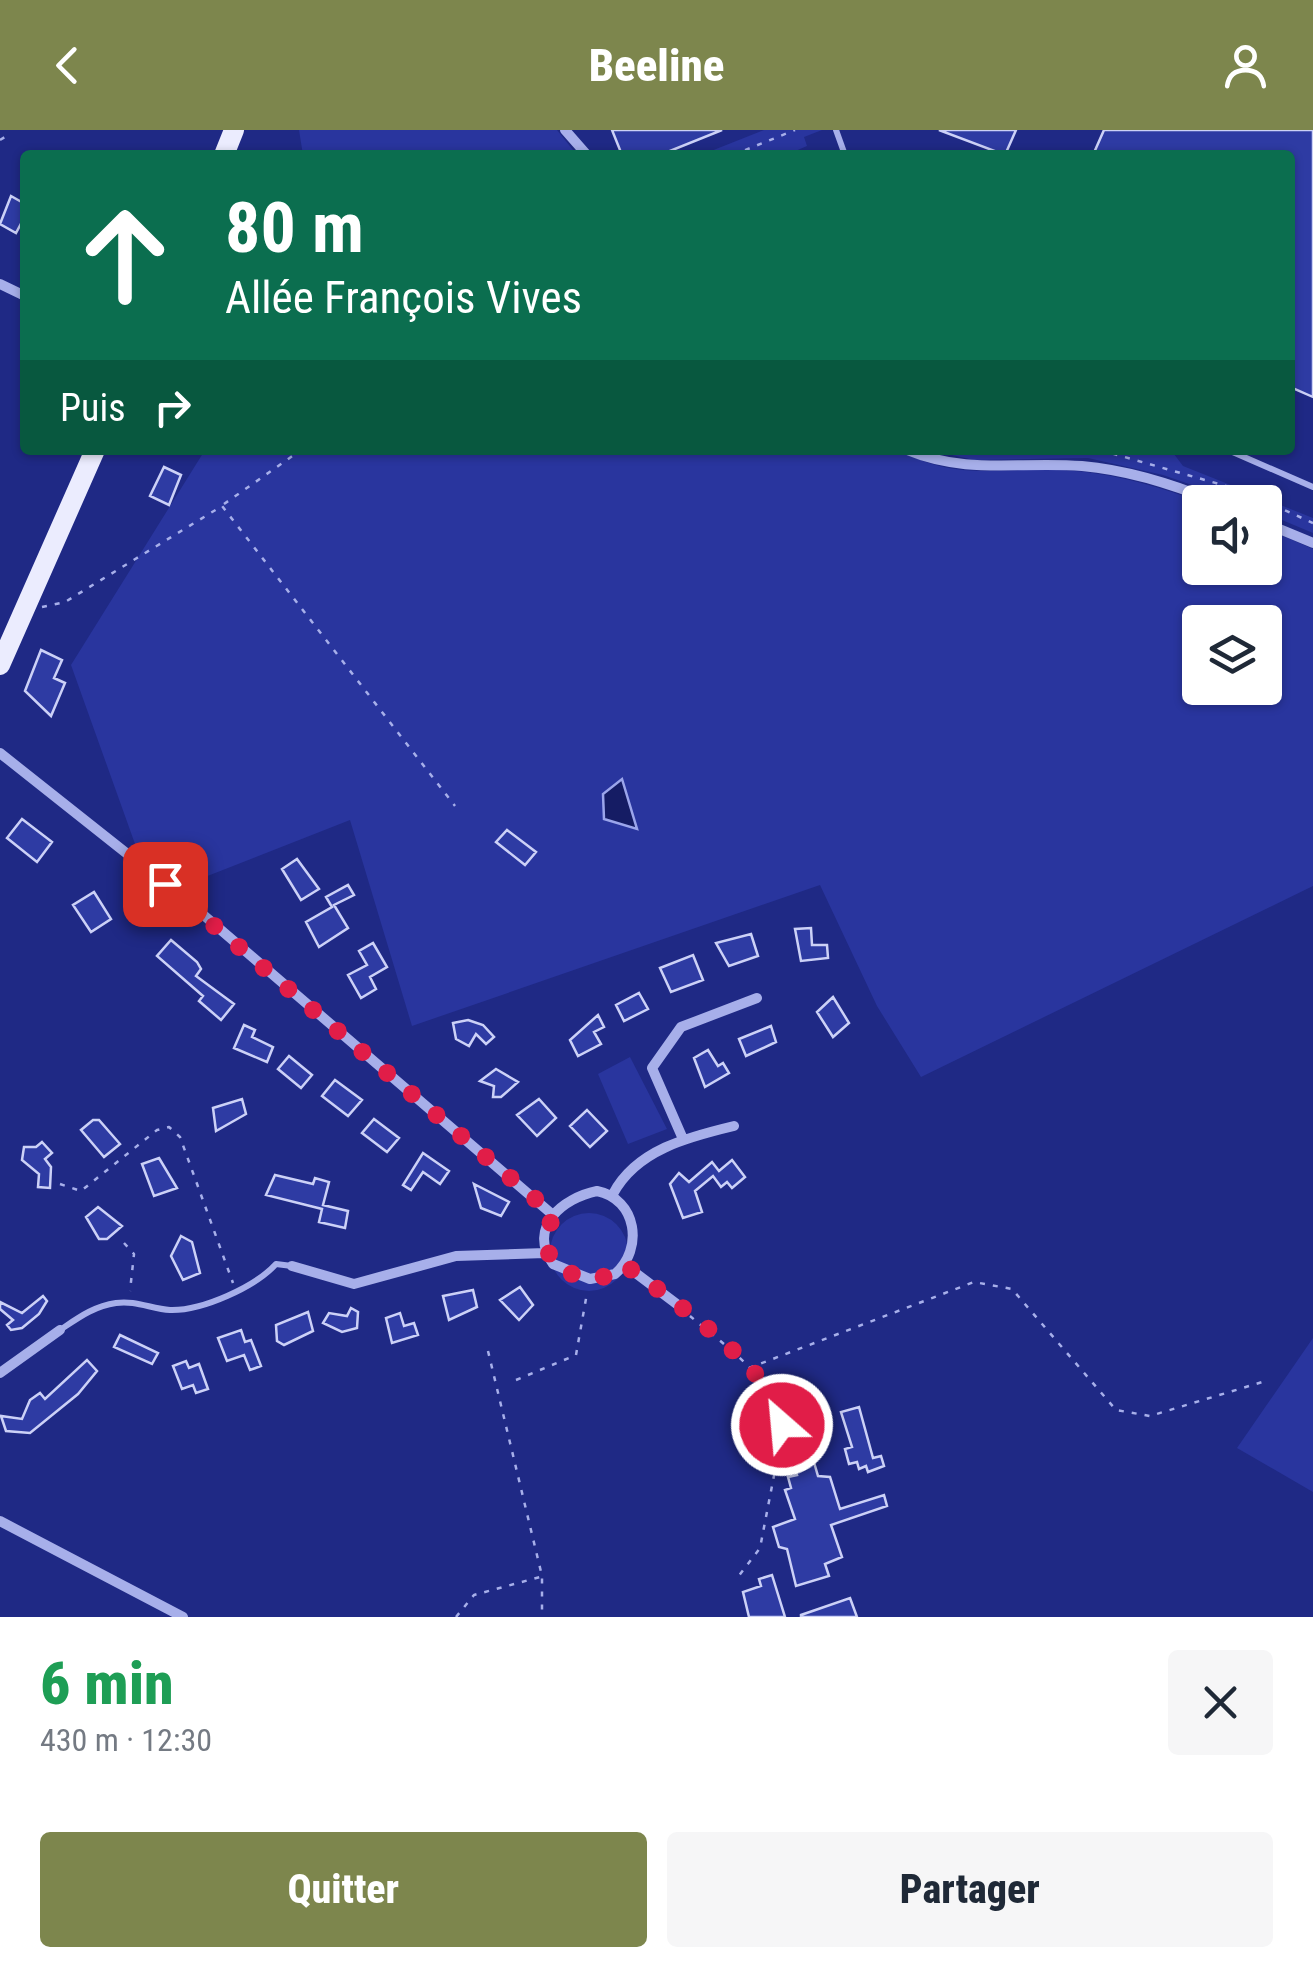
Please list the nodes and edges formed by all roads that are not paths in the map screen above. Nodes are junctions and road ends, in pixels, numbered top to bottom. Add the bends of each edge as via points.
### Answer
1 (566, 130) edge
2 (583, 150) edge
3 (93, 455) edge
4 (923, 455) edge
5 (1240, 455) edge
6 (1313, 486) edge
7 (1182, 491) edge
8 (1282, 530) edge
9 (1313, 544) edge
10 (0, 665) edge
11 (0, 753) edge
12 (757, 998) dead end
13 (734, 1126) dead end
14 (683, 1139) junction
15 (613, 1194) junction
16 (553, 1214) junction
17 (545, 1253) junction
18 (625, 1265) junction
19 (292, 1266) joint
20 (682, 1308) road end
21 (60, 1330) joint
22 (0, 1372) edge
23 (0, 1521) edge
24 (183, 1617) edge

1 - 2 street
3 - 10 main road
4 - 7 street via 966,468 1083,466
5 - 6 lane
8 - 9 street
11 - 16 street via 192,906
12 - 14 street via 680,1027 652,1068
13 - 14 street
14 - 15 street via 625,1170
15 - 16 street via 578,1195
15 - 18 street via 632,1224 633,1249
16 - 17 street
17 - 18 street via 565,1271 590,1279
17 - 19 street via 456,1256 354,1284
18 - 20 street
19 - 21 lane via 276,1264 259,1280 181,1310 128,1302 91,1310
21 - 22 street
23 - 24 street

